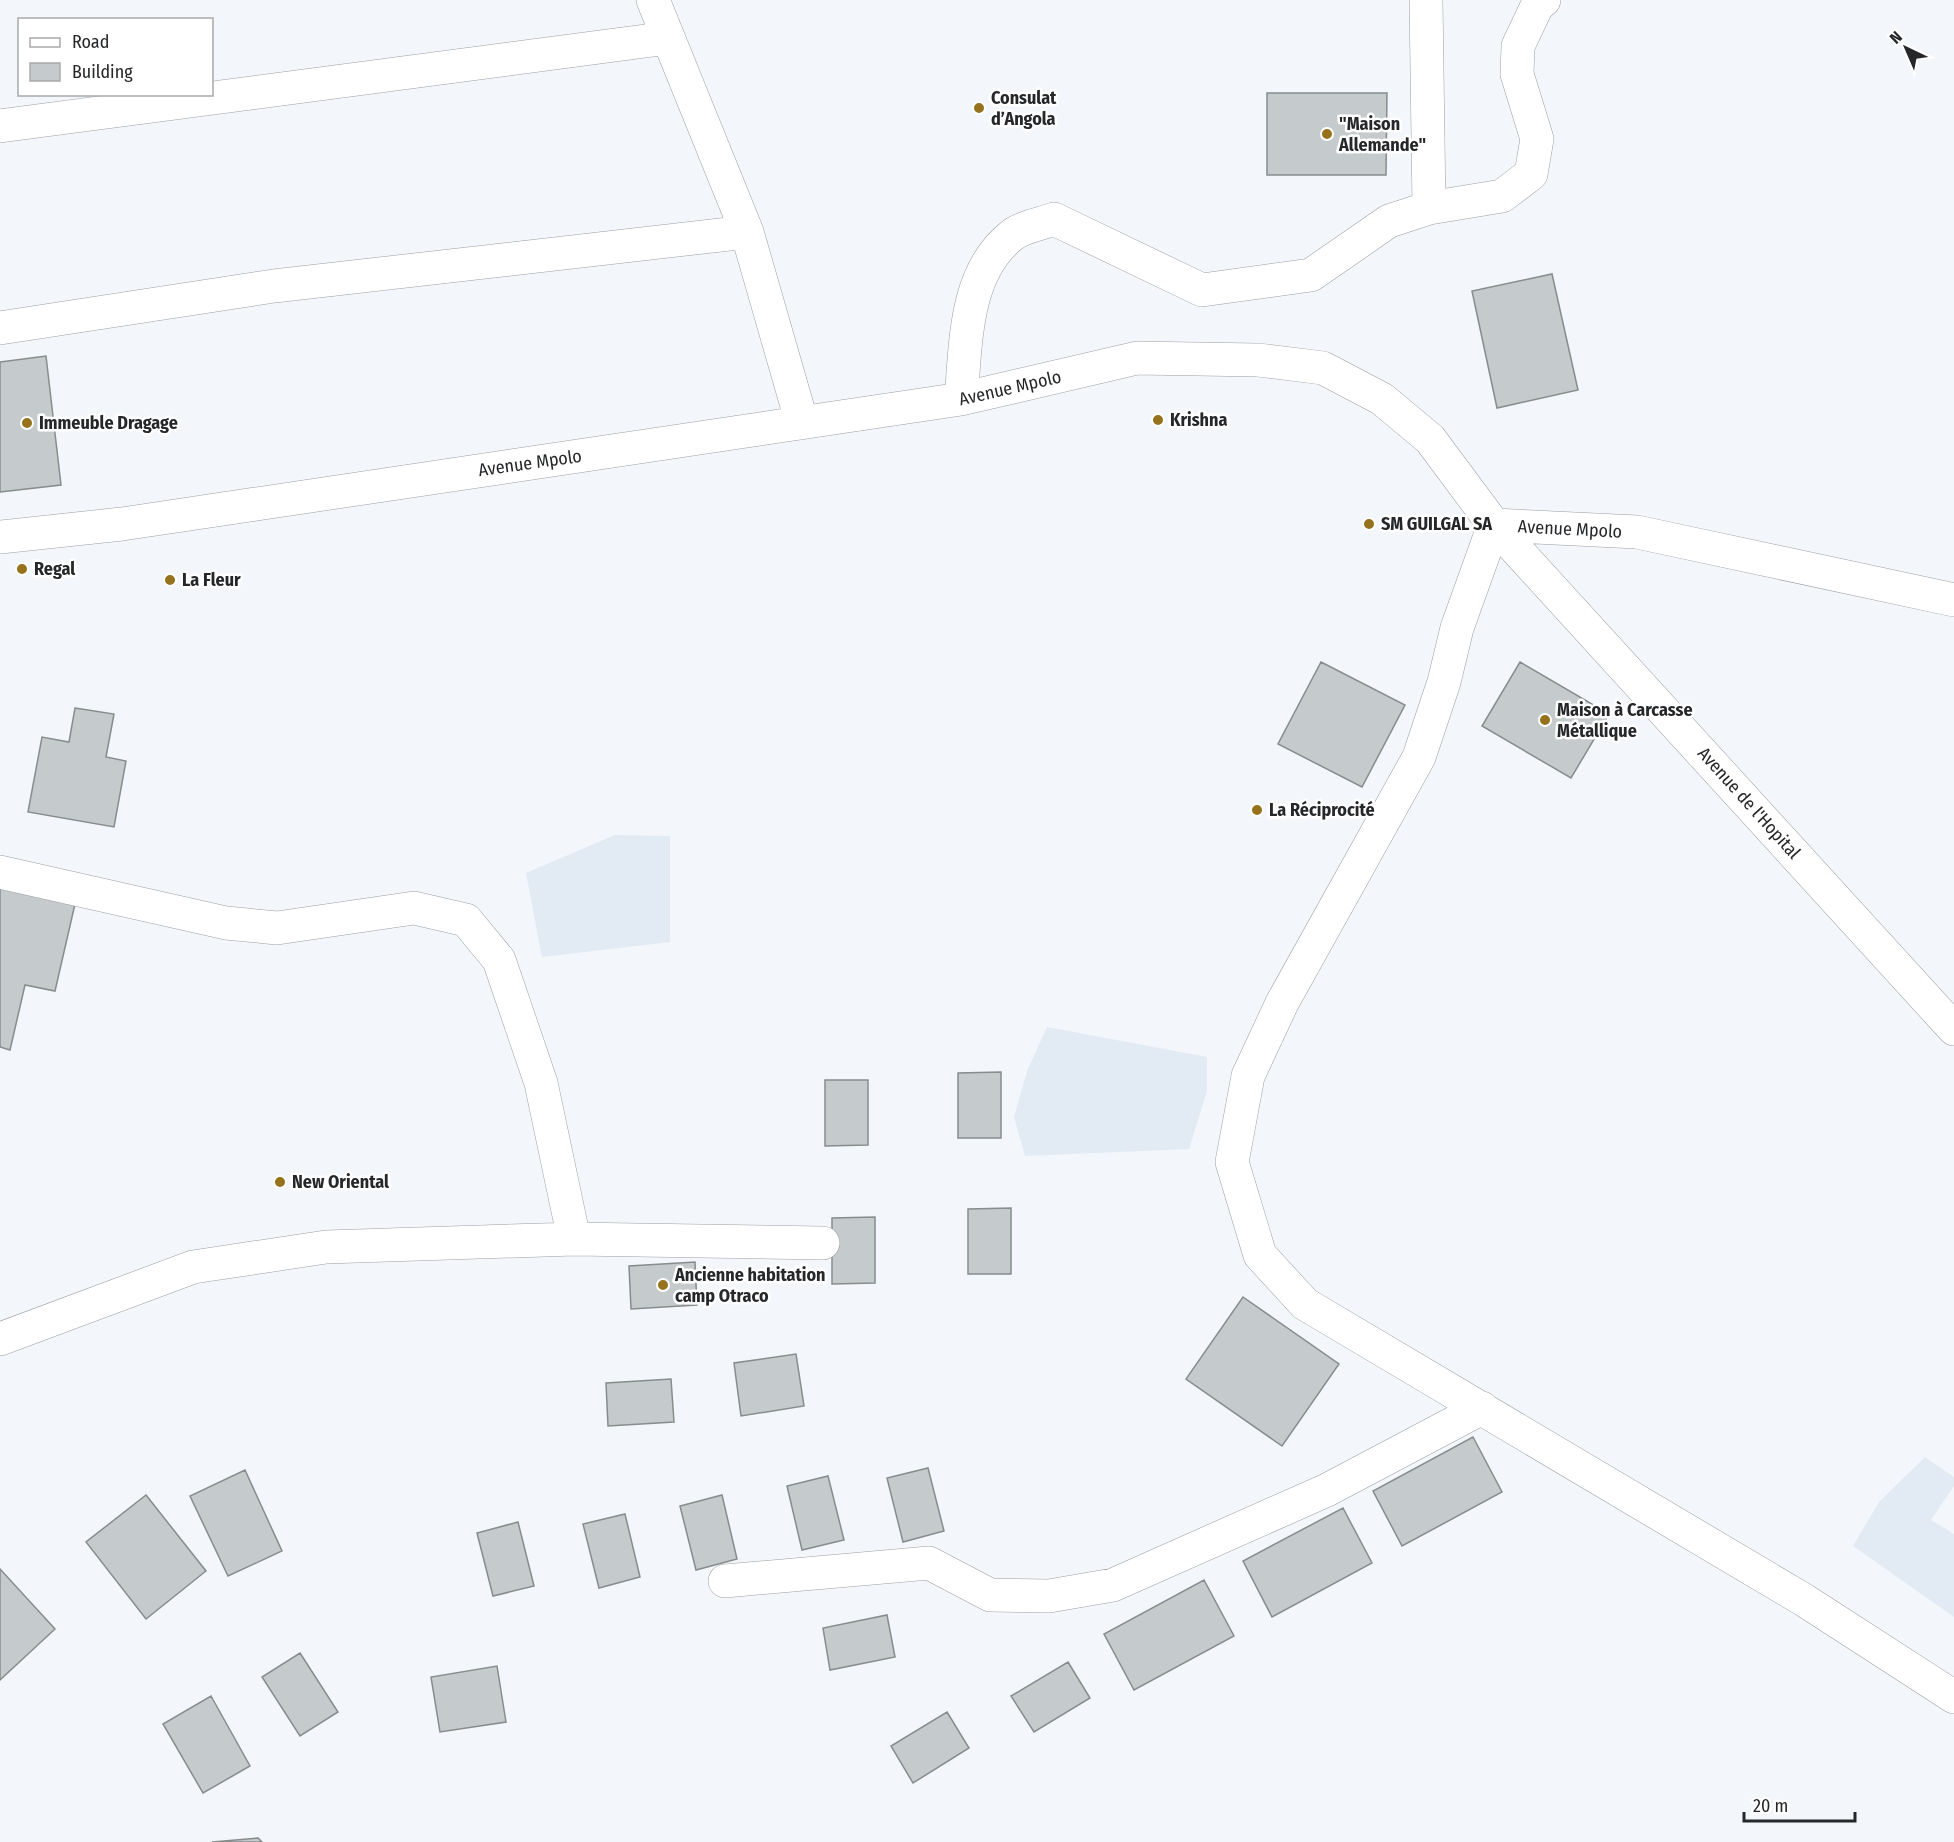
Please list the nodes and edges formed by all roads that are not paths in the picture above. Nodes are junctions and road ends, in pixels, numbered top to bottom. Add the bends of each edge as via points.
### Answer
1 (653, 0) edge
2 (1426, 0) edge
3 (1544, 0) edge
4 (668, 38) junction
5 (0, 126) edge
6 (1429, 208) junction
7 (747, 232) junction
8 (0, 327) edge
9 (961, 399) junction
10 (801, 423) junction
11 (1494, 525) junction
12 (0, 537) edge
13 (1954, 600) edge
14 (0, 872) edge
15 (1954, 1029) edge
16 (574, 1239) junction
17 (823, 1243) dead end
18 (0, 1339) edge
19 (1482, 1408) junction
20 (724, 1581) dead end
21 (1954, 1697) edge

1 - 4 street
2 - 6 street
3 - 6 street via 1537,6 1518,46 1517,74 1537,139 1531,174 1502,196
4 - 5 street
4 - 7 street
6 - 9 street via 1389,221 1311,275 1202,290 1054,219 1012,235 986,264 970,312
7 - 8 street via 274,286
7 - 10 street
9 - 10 street, Avenue Mpolo
9 - 11 street, Avenue Mpolo via 1137,358 1257,360 1323,368 1382,399 1430,439
10 - 12 street, Avenue Mpolo via 133,522
11 - 13 street, Avenue Mpolo via 1637,532
11 - 15 street, Avenue de l'Hopital
11 - 19 street via 1457,628 1419,757 1282,1003 1248,1076 1232,1162 1260,1255 1305,1304
14 - 16 street via 226,923 277,928 414,908 466,920 500,960 541,1083
16 - 17 street
16 - 18 street via 326,1247 194,1267
19 - 20 street via 1327,1490 1113,1585 1049,1596 990,1595 929,1563
19 - 21 street via 1804,1600

